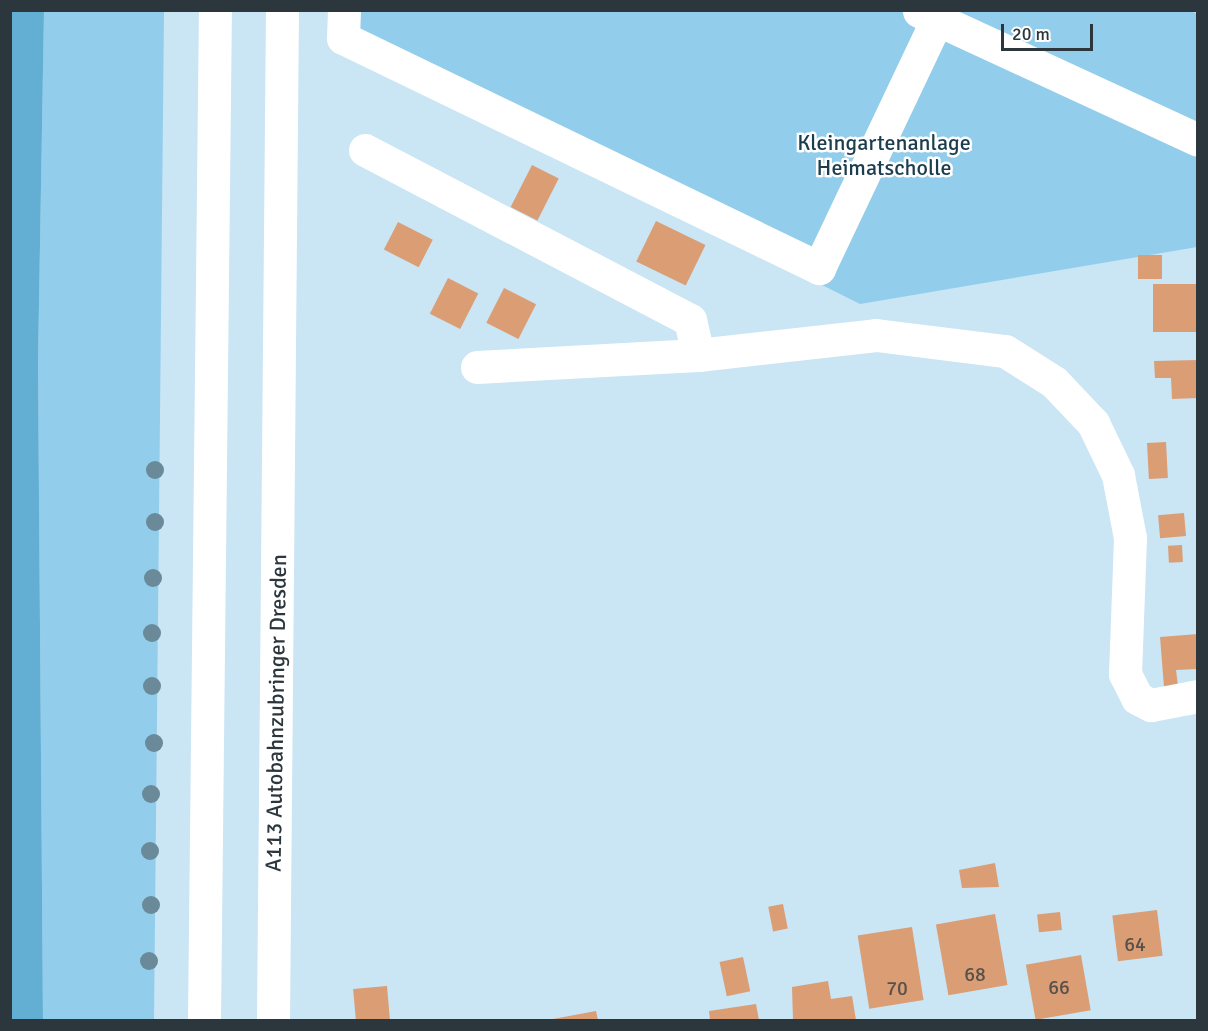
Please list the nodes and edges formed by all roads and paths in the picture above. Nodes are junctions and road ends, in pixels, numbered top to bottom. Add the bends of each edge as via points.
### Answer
1 (216, 10) edge
2 (282, 10) edge
3 (344, 10) edge
4 (927, 15) edge
5 (1197, 140) edge
6 (364, 150) dead end
7 (698, 355) junction
8 (477, 367) dead end
9 (1197, 696) edge
10 (204, 1020) edge
11 (273, 1020) edge

1 - 10 main road
2 - 11 main road, A113 Autobahnzubringer Dresden
3 - 4 main road via 343,38 819,268
4 - 5 main road
6 - 7 main road via 690,320
7 - 8 main road
7 - 9 main road via 876,335 1005,351 1054,381 1093,423 1118,475 1130,538 1125,674 1137,698 1151,705

